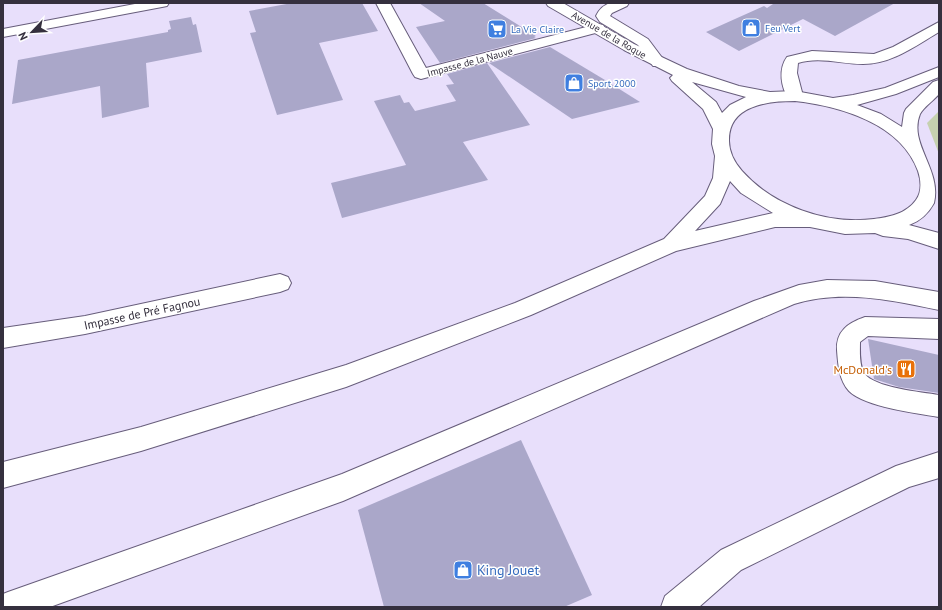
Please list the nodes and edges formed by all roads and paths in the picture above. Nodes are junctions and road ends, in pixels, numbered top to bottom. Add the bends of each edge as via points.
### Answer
1 (162, 3) edge
2 (383, 3) edge
3 (552, 3) edge
4 (621, 4) edge
5 (939, 26) edge
6 (598, 28) junction
7 (3, 33) edge
8 (662, 65) junction
9 (939, 72) edge
10 (939, 85) edge
11 (795, 96) junction
12 (769, 97) junction
13 (832, 101) junction
14 (721, 128) junction
15 (920, 155) junction
16 (723, 156) junction
17 (935, 191) edge
18 (809, 220) junction
19 (873, 228) junction
20 (939, 240) edge
21 (670, 244) junction
22 (280, 283) dead end
23 (939, 301) edge
24 (939, 329) edge
25 (3, 338) edge
26 (939, 406) edge
27 (939, 465) edge
28 (3, 475) edge
29 (8, 607) edge
30 (676, 607) edge

1 - 7 main road
2 - 6 main road, Impasse de la Nauve via 421,74
3 - 6 main road, Avenue de la Roque
4 - 8 main road via 604,13 605,19 643,42
5 - 11 main road via 880,58 816,55 792,60 788,72
6 - 8 main road, Avenue de la Roque
8 - 12 main road via 726,89
8 - 14 main road via 710,106
9 - 13 main road via 887,93 858,101
10 - 15 main road via 912,113 910,134
11 - 12 main road
11 - 13 main road
12 - 14 main road via 747,103 730,113
13 - 15 main road via 883,122 904,138
14 - 16 main road via 719,142
15 - 17 main road
16 - 18 main road via 734,175 754,192 779,208
16 - 21 main road via 722,178 713,199
17 - 19 main road via 924,205 904,220
18 - 19 main road via 842,227
18 - 21 main road via 775,220
19 - 20 main road via 908,232
21 - 28 main road via 523,309 346,376 141,439
22 - 25 main road, Impasse de Pré Fagnou via 85,325
23 - 29 main road via 905,293 846,289 811,291 762,306 343,488
24 - 26 main road via 865,326 854,332 848,340 853,378 858,386 871,392
27 - 30 main road via 905,476 731,560

